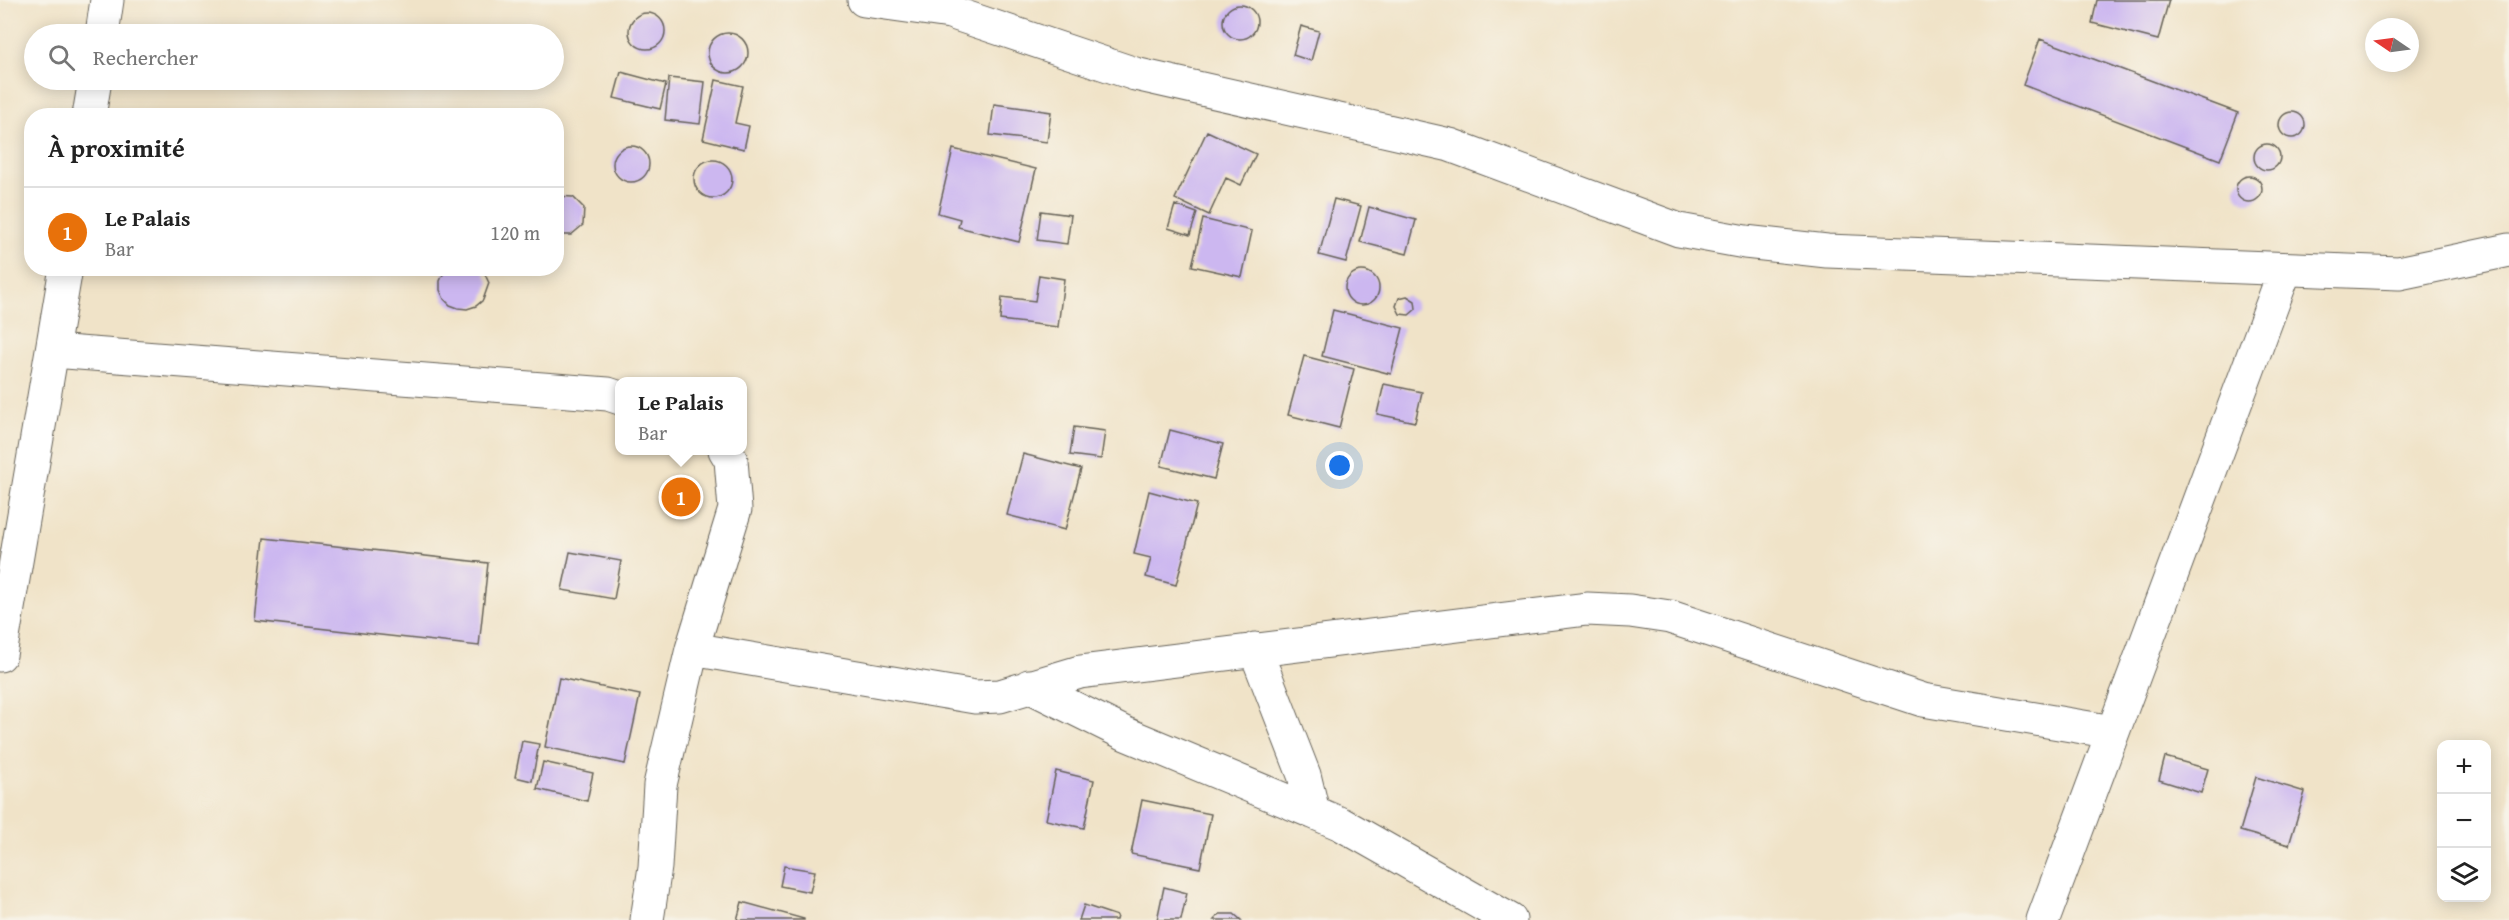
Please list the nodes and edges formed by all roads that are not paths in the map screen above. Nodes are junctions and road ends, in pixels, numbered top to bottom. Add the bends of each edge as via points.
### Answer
1 (107, 0) edge
2 (864, 0) edge
3 (103, 24) edge
4 (93, 90) edge
5 (90, 108) edge
6 (2509, 250) edge
7 (2285, 270) junction
8 (65, 276) edge
9 (53, 351) junction
10 (615, 396) edge
11 (728, 455) edge
12 (5, 597) edge
13 (692, 649) junction
14 (1255, 649) junction
15 (0, 655) edge
16 (1029, 686) junction
17 (2113, 732) junction
18 (1313, 812) junction
19 (647, 920) edge
20 (1510, 920) edge
21 (2043, 920) edge

1 - 3 main road
2 - 7 main road via 950,12 1135,74 1450,145 1679,230 1827,251
4 - 5 main road
6 - 7 main road via 2399,273
7 - 17 main road
8 - 9 main road
9 - 10 main road
9 - 12 main road
11 - 13 main road via 735,509
12 - 15 main road
13 - 16 main road via 975,697 1000,696
13 - 19 main road via 660,785
14 - 16 main road via 1080,672
14 - 17 main road via 1587,609 1630,610 1670,617 1923,700
14 - 18 main road via 1304,775
16 - 18 main road via 1126,734
17 - 21 main road
18 - 20 main road

